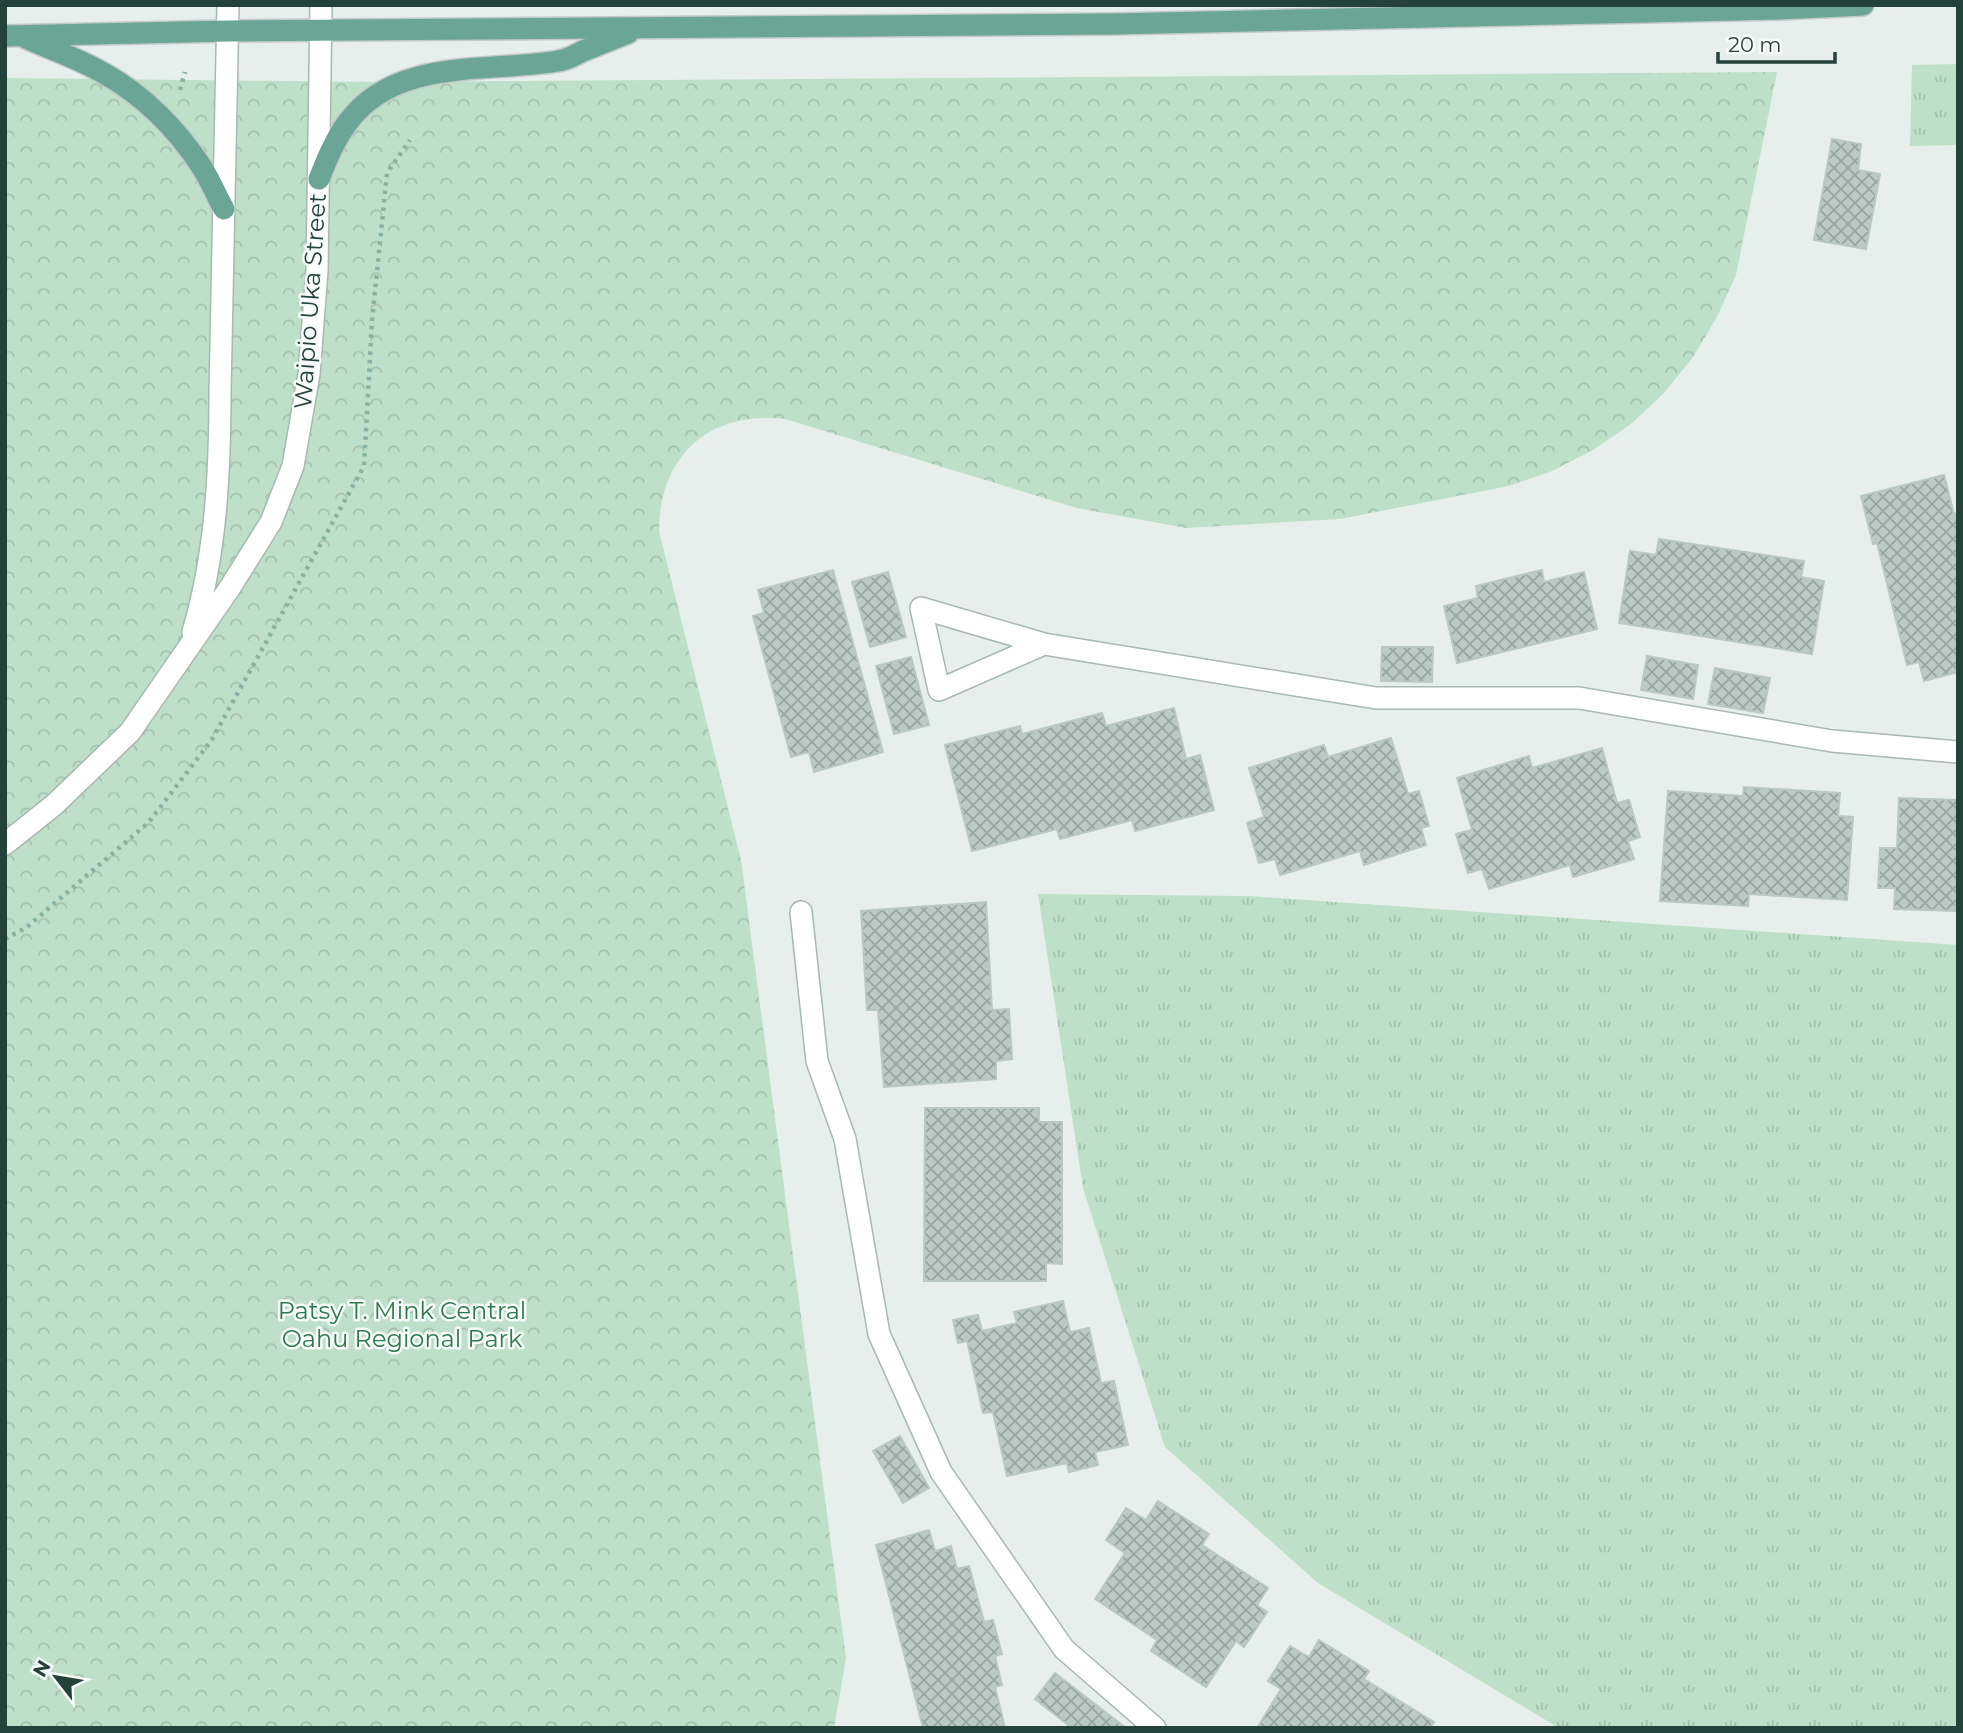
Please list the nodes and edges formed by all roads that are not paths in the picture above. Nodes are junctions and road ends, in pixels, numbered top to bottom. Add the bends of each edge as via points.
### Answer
1 (228, 5) edge
2 (321, 5) edge
3 (1863, 5) edge
4 (639, 28) junction
5 (320, 30) junction
6 (228, 31) junction
7 (13, 36) edge
8 (318, 179) junction
9 (224, 209) junction
10 (1044, 644) junction
11 (187, 651) junction
12 (1958, 752) edge
13 (5, 844) edge
14 (801, 912) dead end
15 (1155, 1728) edge

1 - 6 street, Waipio Uka Street
2 - 5 street, Waipio Uka Street
3 - 4 main road via 1113,24
4 - 5 main road
4 - 8 main road via 560,61 412,78 385,90 349,121
5 - 6 main road
5 - 8 street, Waipio Uka Street
6 - 7 main road
6 - 9 street, Waipio Uka Street
7 - 9 main road via 105,74 136,95 178,136
8 - 11 street, Waipio Uka Street via 309,374 293,466 271,523
9 - 11 street, Waipio Uka Street via 220,452 214,532
10 - 10 street via 939,690 921,608 970,622
10 - 12 street via 1376,698 1579,698 1832,741
11 - 13 street, Waipio Uka Street via 130,732 54,805
14 - 15 street via 817,1061 845,1139 879,1334 942,1472 1064,1649

